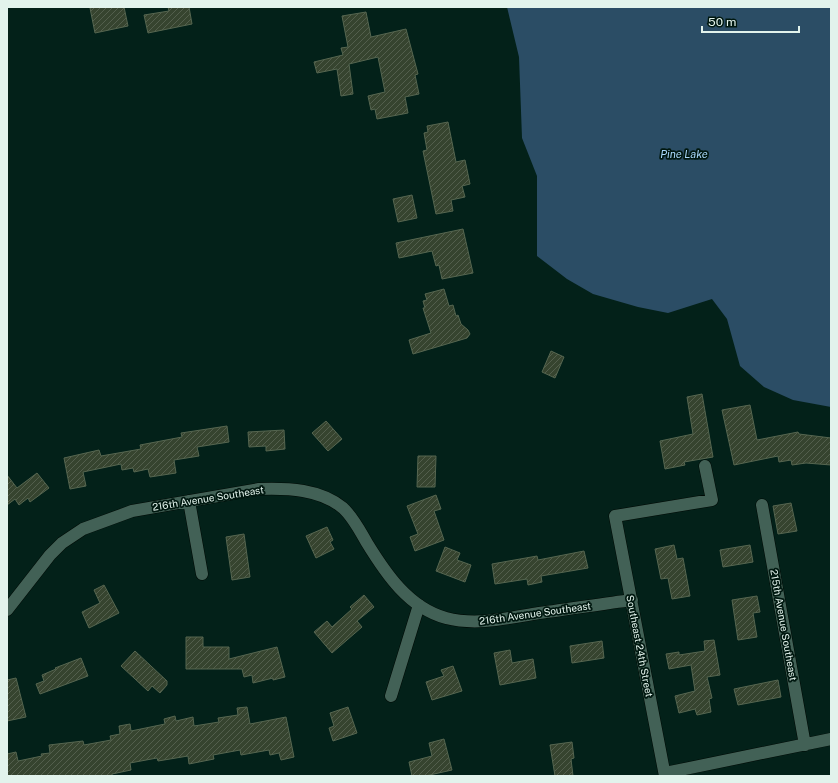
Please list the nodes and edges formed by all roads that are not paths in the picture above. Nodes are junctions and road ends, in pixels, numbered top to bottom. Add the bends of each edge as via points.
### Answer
1 (705, 466) dead end
2 (189, 501) junction
3 (762, 505) dead end
4 (202, 574) dead end
5 (632, 600) junction
6 (419, 605) junction
7 (7, 610) edge
8 (391, 696) dead end
9 (831, 739) edge
10 (805, 745) junction
11 (665, 775) edge

1 - 5 street, Southeast 24th Street via 712,500 615,516
2 - 4 street
2 - 6 street, 216th Avenue Southeast via 278,488 298,490 332,501 344,509 355,523 384,569 401,590
2 - 7 street, 216th Avenue Southeast via 132,511 83,529 50,555
3 - 10 street, 215th Avenue Southeast
5 - 6 street, 216th Avenue Southeast via 482,622 446,618
5 - 11 street, Southeast 24th Street
6 - 8 street
9 - 10 street
10 - 11 street

